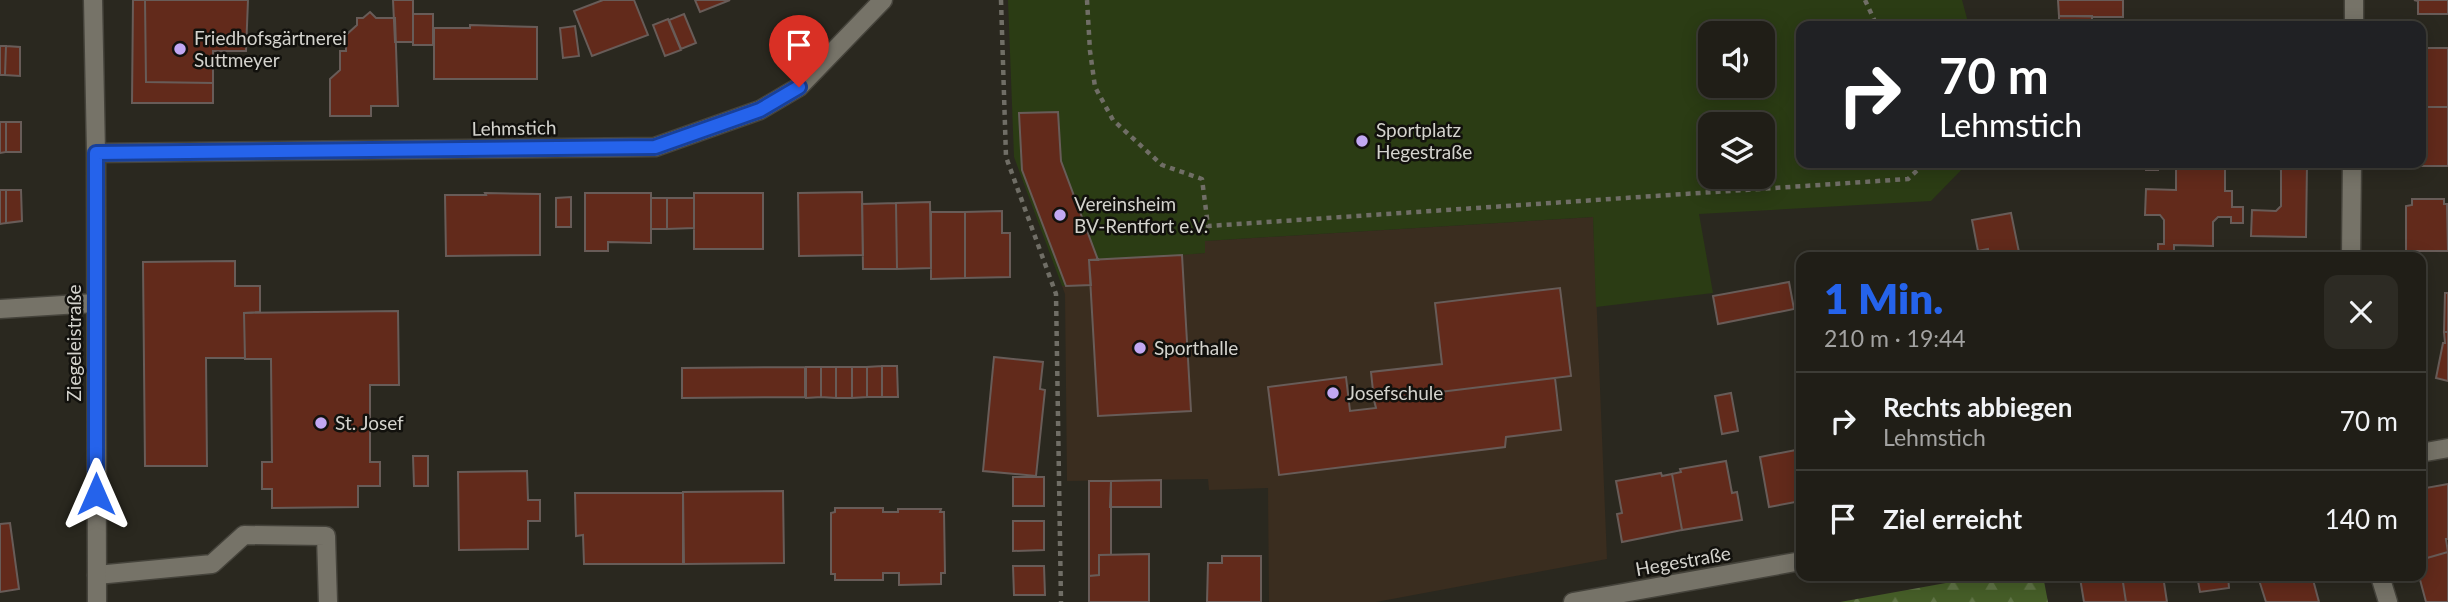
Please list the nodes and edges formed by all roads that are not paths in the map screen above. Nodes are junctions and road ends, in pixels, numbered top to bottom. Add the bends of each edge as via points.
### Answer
1 (93, 0) edge
2 (883, 0) edge
3 (2354, 0) edge
4 (2354, 21) edge
5 (96, 153) junction
6 (2352, 168) edge
7 (2351, 252) edge
8 (95, 303) junction
9 (0, 309) edge
10 (2448, 449) edge
11 (2426, 452) edge
12 (1796, 562) edge
13 (97, 575) junction
14 (2382, 581) edge
15 (97, 602) edge
16 (328, 602) edge
17 (1573, 602) edge
18 (2388, 602) edge

1 - 5 street, Ziegeleistraße
2 - 5 street, Lehmstich via 799,87 760,110 655,147
3 - 4 street
5 - 8 street, Ziegeleistraße
6 - 7 street
8 - 9 street
8 - 13 street, Ziegeleistraße
10 - 11 street
12 - 17 street, Hegestraße
13 - 15 street, Ziegeleistraße
13 - 16 street via 212,564 244,535 326,536
14 - 18 street

